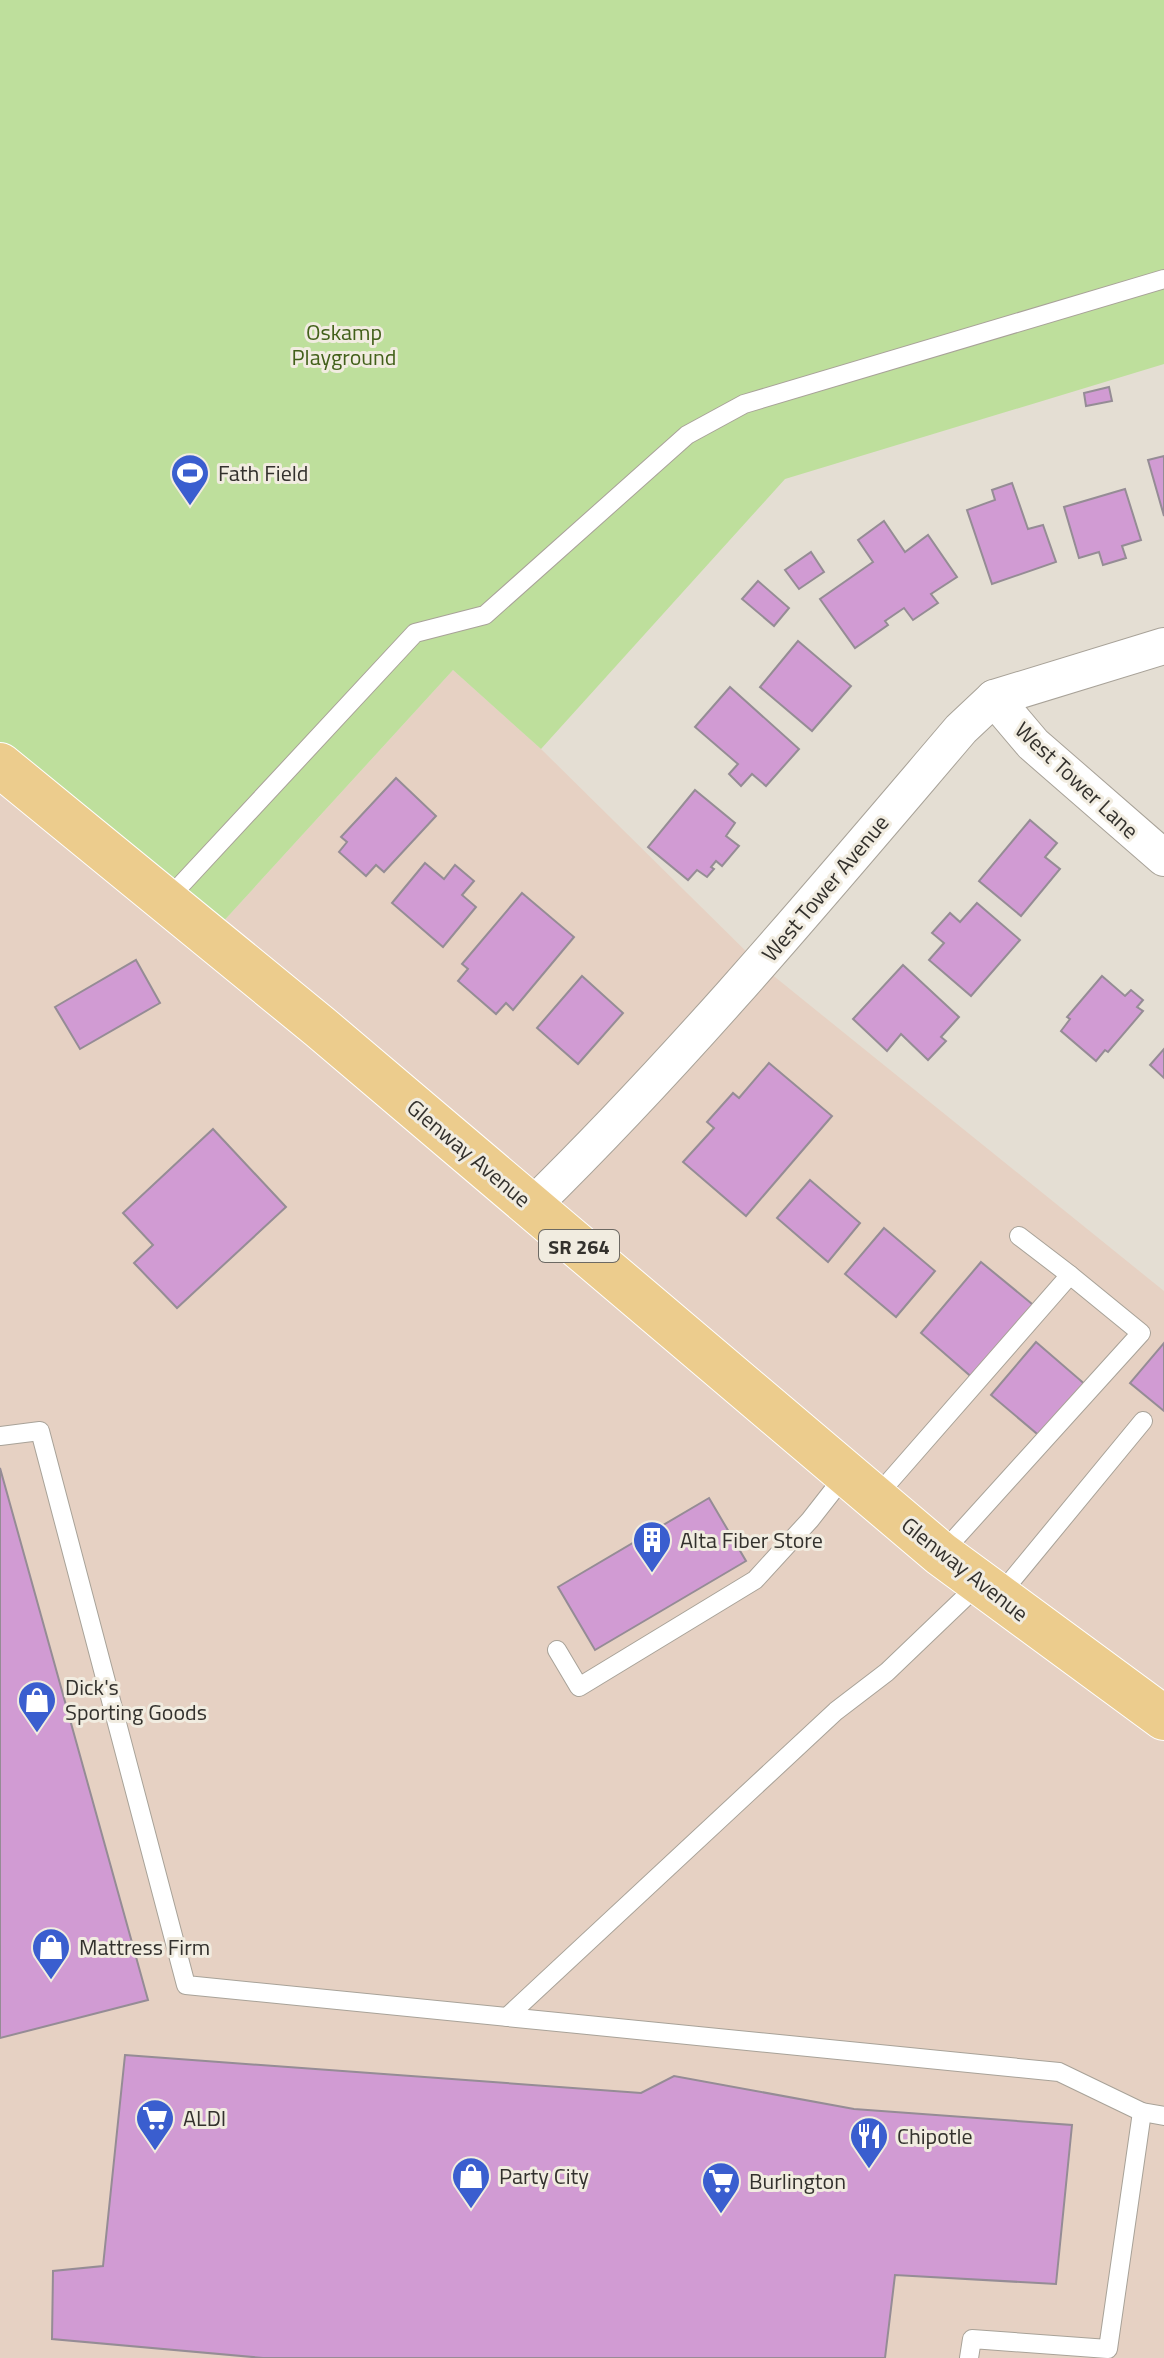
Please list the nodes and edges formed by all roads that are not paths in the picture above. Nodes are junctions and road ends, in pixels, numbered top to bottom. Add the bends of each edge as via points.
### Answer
1 (1164, 279) edge
2 (1164, 646) edge
3 (994, 698) junction
4 (0, 765) edge
5 (1164, 858) edge
6 (166, 901) junction
7 (532, 1206) junction
8 (1019, 1236) dead end
9 (1070, 1275) junction
10 (1143, 1421) dead end
11 (0, 1436) edge
12 (860, 1486) junction
13 (941, 1554) junction
14 (989, 1590) junction
15 (557, 1650) dead end
16 (1164, 1718) edge
17 (507, 2017) junction
18 (1142, 2112) junction
19 (1164, 2116) edge
20 (969, 2358) edge

1 - 6 lane via 744,404 687,435 485,615 415,633
2 - 3 street, West Tower Avenue
3 - 5 street, West Tower Lane via 1033,744
3 - 7 street, West Tower Avenue via 961,729 657,1079
4 - 6 main road, Glenway Avenue / SR 264
6 - 7 main road, Glenway Avenue / SR 264
7 - 12 main road, Glenway Avenue / SR 264
8 - 9 lane
9 - 12 lane
9 - 13 lane via 1141,1333
10 - 14 lane
11 - 17 lane via 40,1431 186,1985
12 - 13 main road, Glenway Avenue / SR 264
12 - 15 lane via 810,1520 755,1580 579,1687
13 - 14 main road, Glenway Avenue / SR 264
14 - 16 main road, Glenway Avenue / SR 264
14 - 17 lane via 836,1711
17 - 18 lane via 1059,2072
18 - 19 lane
18 - 20 lane via 1108,2349 972,2339

